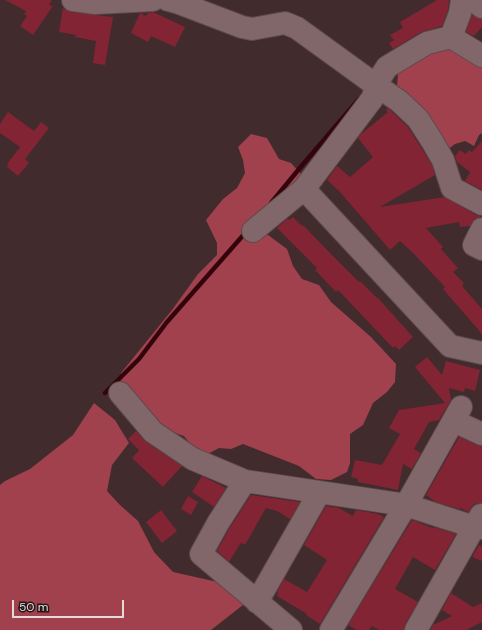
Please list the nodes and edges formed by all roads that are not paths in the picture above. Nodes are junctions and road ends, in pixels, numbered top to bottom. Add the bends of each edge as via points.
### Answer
1 (73, 0) edge
2 (153, 0) edge
3 (168, 0) edge
4 (462, 0) edge
5 (473, 0) edge
6 (482, 7) edge
7 (451, 37) junction
8 (482, 56) edge
9 (377, 86) junction
10 (304, 189) junction
11 (482, 204) edge
12 (482, 229) edge
13 (253, 231) dead end
14 (482, 249) edge
15 (482, 353) edge
16 (120, 393) dead end
17 (482, 434) edge
18 (245, 481) junction
19 (319, 493) junction
20 (406, 506) junction
21 (479, 523) edge
22 (257, 602) junction
23 (291, 630) edge
24 (331, 630) edge
25 (416, 630) edge

1 - 2 street via 96,3
3 - 9 street via 252,29 285,23 297,28
4 - 7 street
5 - 6 street
7 - 8 street
7 - 9 street via 427,43 387,67
9 - 10 street via 372,99
9 - 11 street via 399,101 418,119 443,160 452,188
10 - 13 street
10 - 15 street via 450,346
12 - 14 street via 474,244
16 - 18 street via 153,432 192,459
17 - 20 street via 457,414
18 - 19 street
18 - 22 street via 201,554
19 - 20 street
19 - 22 street
20 - 21 street
20 - 24 street
21 - 25 street
22 - 23 street

